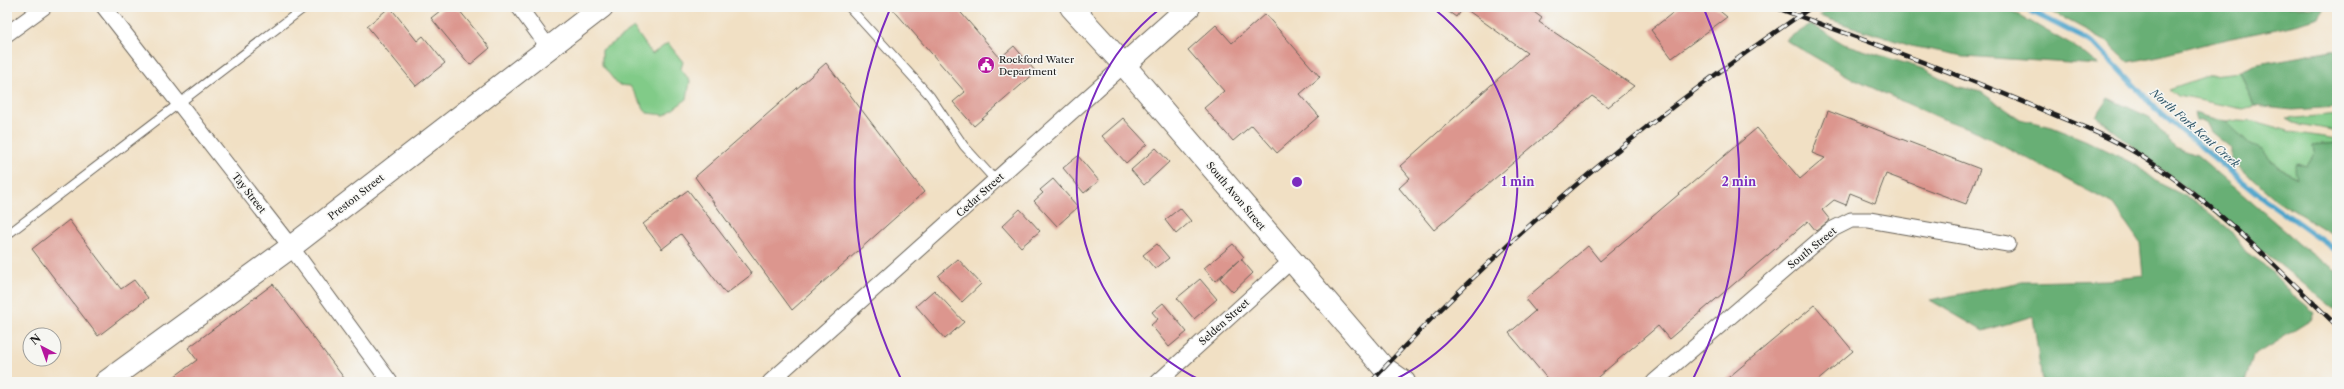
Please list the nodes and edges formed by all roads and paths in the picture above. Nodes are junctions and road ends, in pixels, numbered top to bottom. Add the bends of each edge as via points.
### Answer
1 (44, 7) edge
2 (104, 7) edge
3 (305, 7) edge
4 (519, 7) edge
5 (602, 7) edge
6 (849, 7) edge
7 (1071, 7) edge
8 (1189, 7) edge
9 (7, 34) edge
10 (549, 48) junction
11 (1124, 65) junction
12 (179, 103) junction
13 (995, 180) junction
14 (7, 235) edge
15 (2008, 244) dead end
16 (291, 247) junction
17 (1291, 261) junction
18 (106, 382) edge
19 (390, 382) edge
20 (770, 382) edge
21 (1158, 382) edge
22 (1404, 382) edge
23 (1654, 382) edge

1 - 9 street
2 - 12 street, Tay Street
3 - 12 lane
4 - 10 street
5 - 10 street, Preston Street
6 - 13 lane via 930,96 964,146
7 - 11 street, South Avon Street
8 - 11 street, Cedar Street
10 - 16 street, Preston Street
11 - 13 street, Cedar Street
11 - 17 street, South Avon Street
12 - 14 lane
12 - 16 street, Tay Street
13 - 20 street, Cedar Street
15 - 23 street, South Street via 1869,220 1852,220 1831,230
16 - 18 street, Preston Street
16 - 19 street, Tay Street
17 - 21 street, Selden Street
17 - 22 street, South Avon Street via 1384,368

